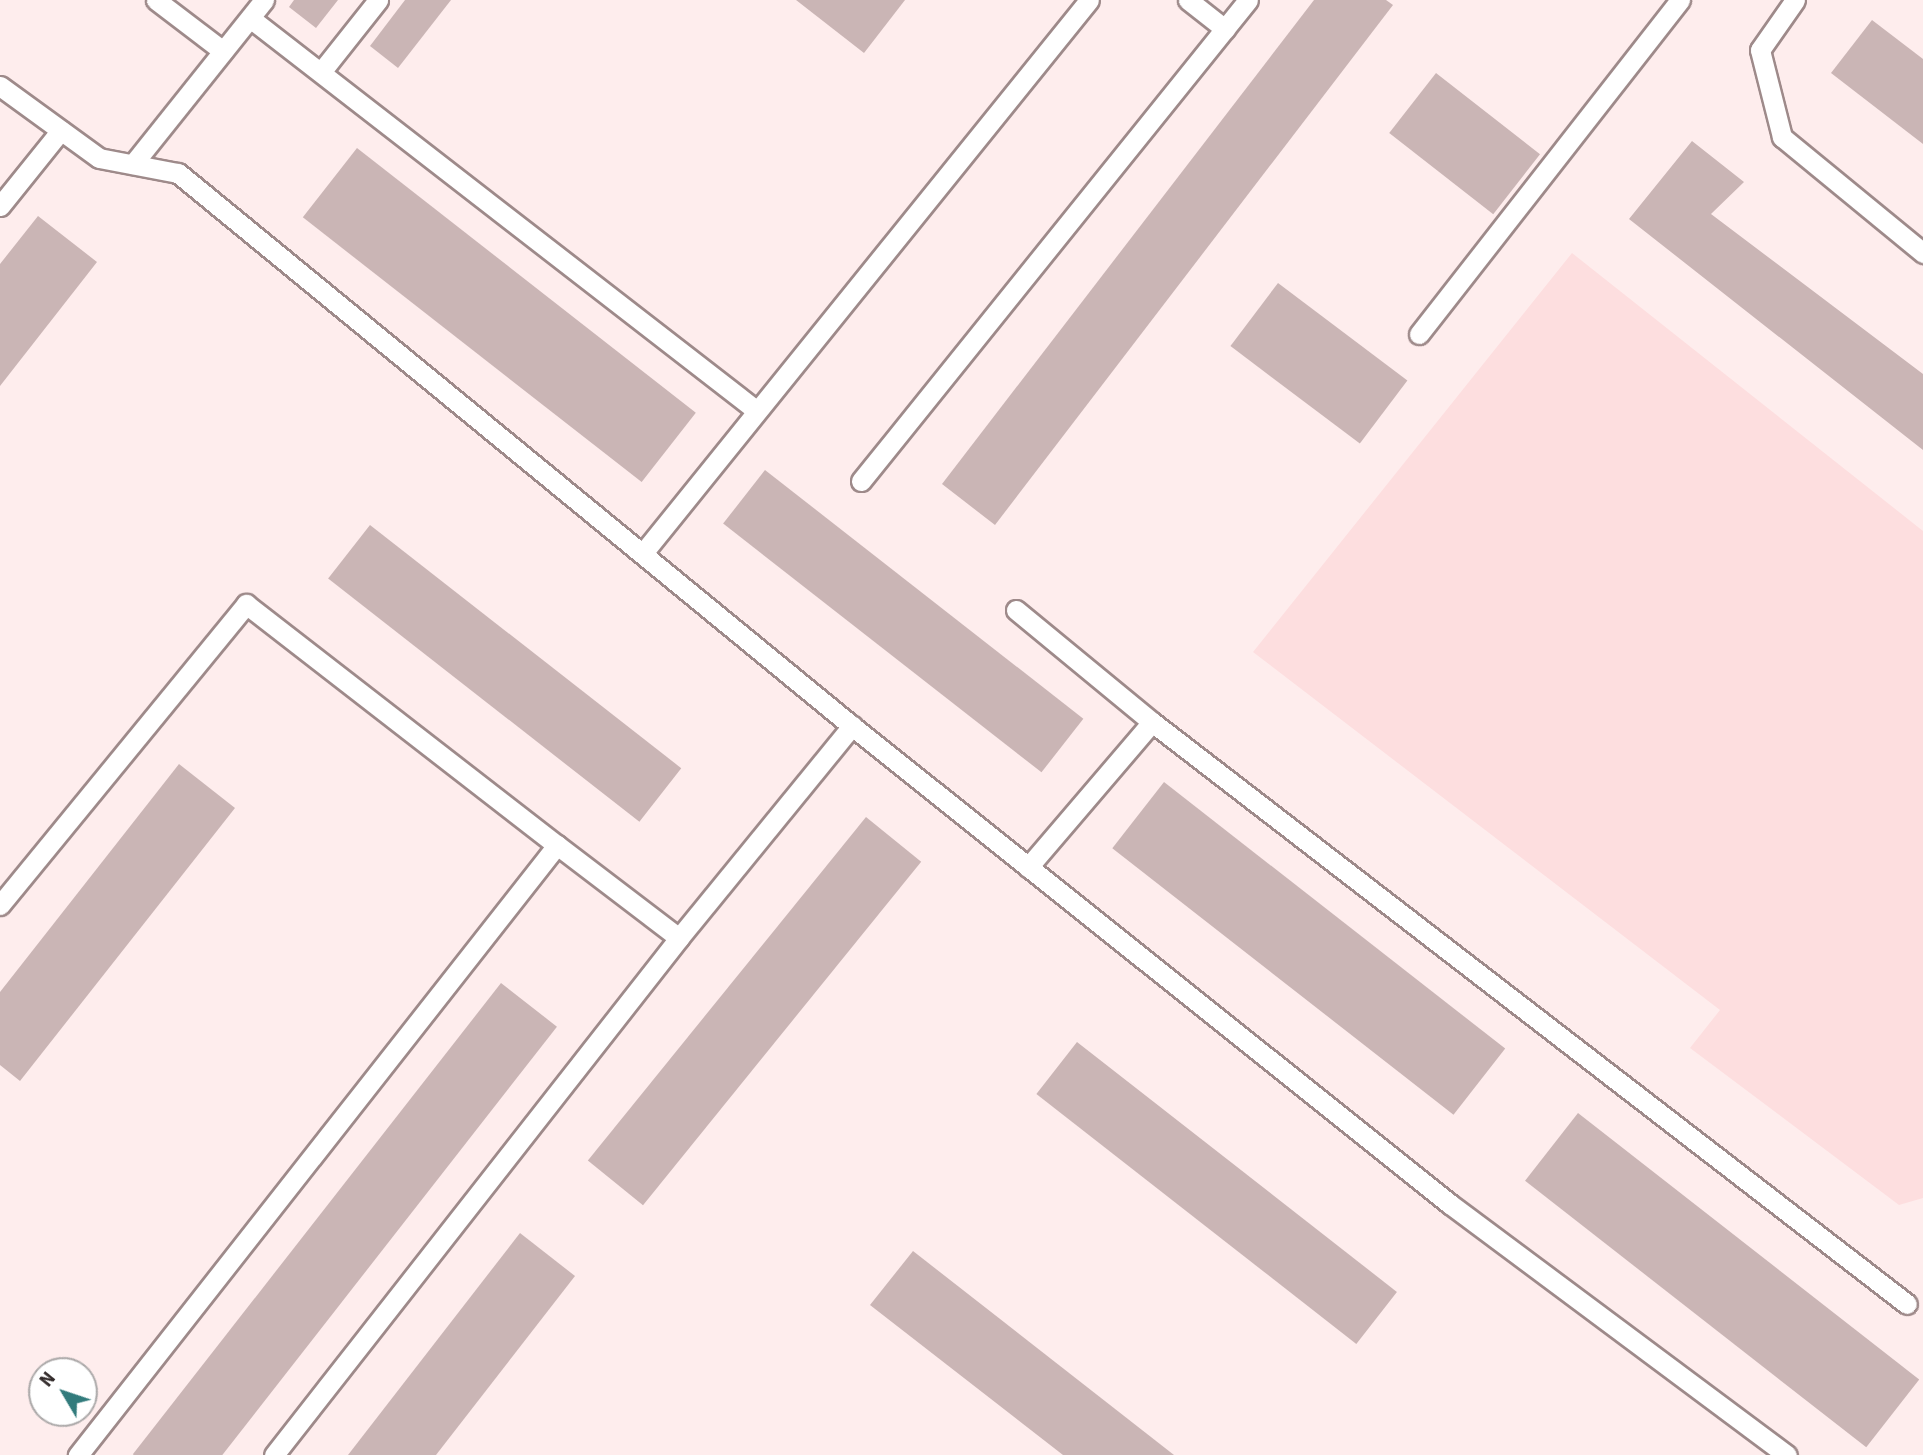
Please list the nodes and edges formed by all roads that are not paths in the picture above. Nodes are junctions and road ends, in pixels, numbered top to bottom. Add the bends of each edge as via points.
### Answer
1 (156, 0) edge
2 (264, 0) edge
3 (378, 0) edge
4 (1089, 0) edge
5 (1188, 0) edge
6 (1248, 0) edge
7 (1680, 0) edge
8 (1795, 0) edge
9 (250, 18) junction
10 (1225, 29) junction
11 (223, 51) junction
12 (321, 72) junction
13 (0, 86) edge
14 (61, 130) junction
15 (133, 164) junction
16 (0, 206) edge
17 (1923, 253) edge
18 (1419, 334) dead end
19 (757, 411) junction
20 (861, 481) dead end
21 (643, 553) junction
22 (1016, 610) dead end
23 (1152, 722) junction
24 (852, 726) junction
25 (557, 845) junction
26 (1028, 867) junction
27 (0, 905) edge
28 (679, 938) junction
29 (1907, 1304) dead end
30 (78, 1455) edge
31 (274, 1455) edge
32 (1787, 1455) edge

1 - 11 lane
2 - 9 lane
3 - 12 lane
4 - 19 lane
5 - 10 lane
6 - 10 lane
7 - 18 lane
8 - 17 lane via 1760,50 1782,137
9 - 11 lane
9 - 12 lane
10 - 20 lane
11 - 15 lane
12 - 19 lane
13 - 14 lane
14 - 15 lane via 99,158
14 - 16 lane
15 - 21 lane via 178,173
19 - 21 lane
21 - 24 lane
22 - 23 lane
23 - 26 lane
23 - 29 lane
24 - 26 lane
24 - 28 lane
25 - 27 lane via 246,604
25 - 28 lane
25 - 30 lane
26 - 32 lane via 1450,1204
28 - 31 lane

